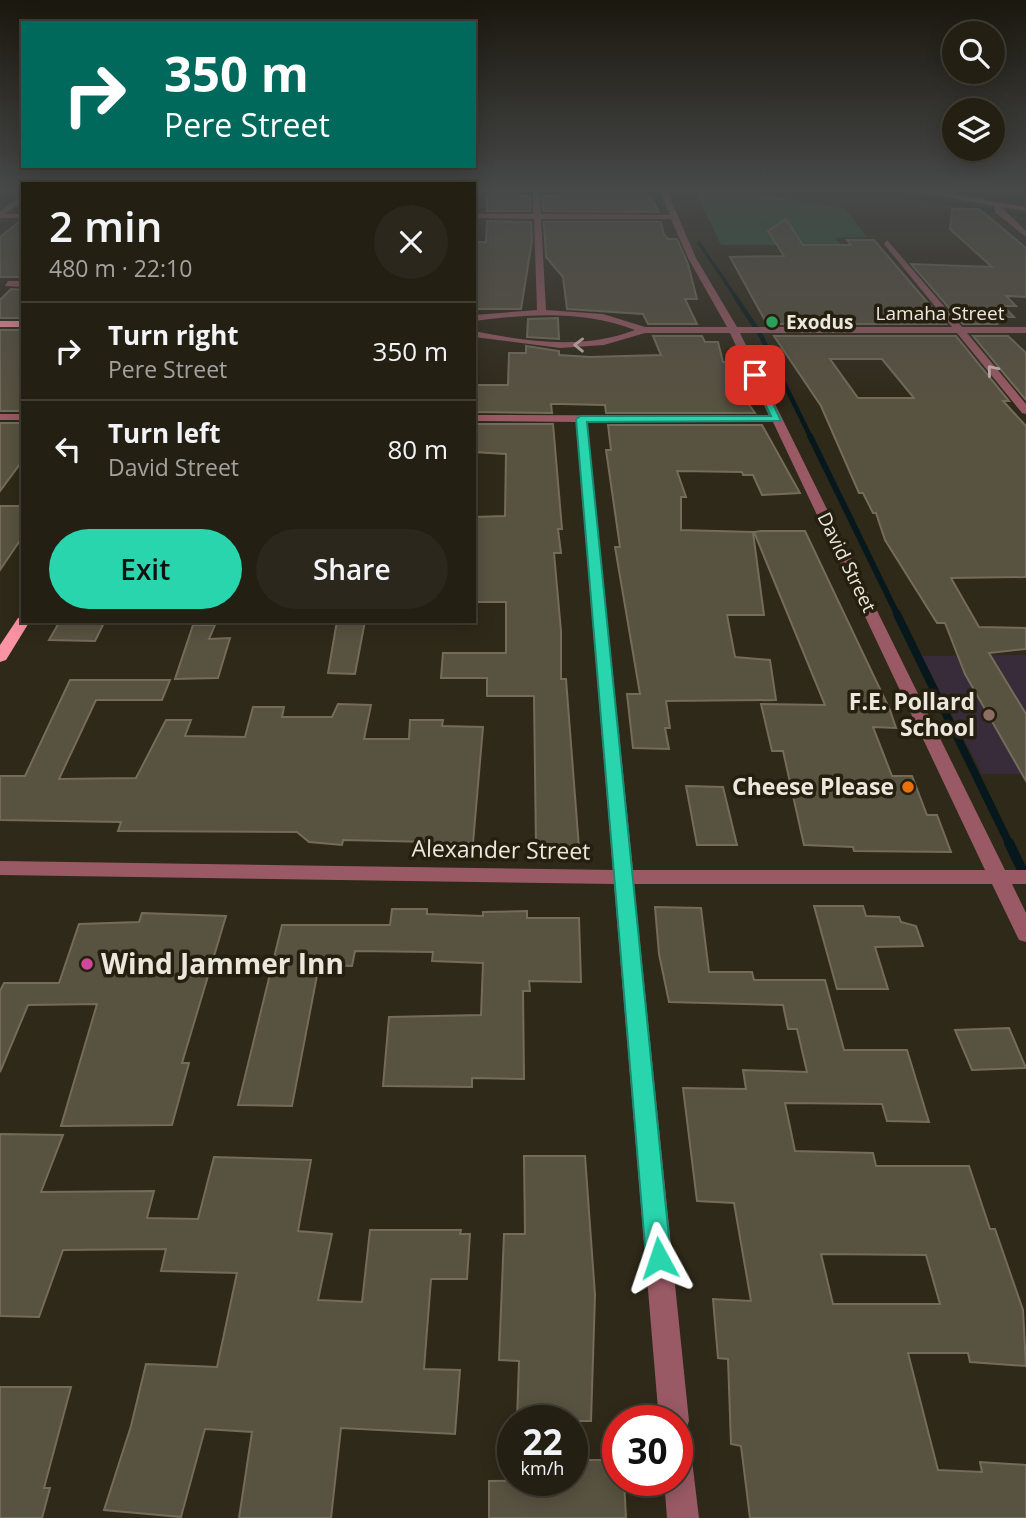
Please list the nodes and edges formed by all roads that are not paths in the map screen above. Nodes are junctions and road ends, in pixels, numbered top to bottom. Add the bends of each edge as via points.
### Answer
1 (540, 262) edge
2 (694, 262) edge
3 (903, 262) edge
4 (21, 284) edge
5 (8, 285) dead end
6 (542, 312) junction
7 (476, 318) edge
8 (0, 324) edge
9 (21, 324) edge
10 (644, 330) junction
11 (958, 330) junction
12 (1026, 330) edge
13 (734, 331) junction
14 (476, 334) edge
15 (1026, 411) edge
16 (0, 417) edge
17 (21, 417) edge
18 (476, 418) edge
19 (581, 419) junction
20 (777, 419) junction
21 (22, 623) edge
22 (0, 657) edge
23 (0, 867) edge
24 (623, 877) junction
25 (1012, 877) edge
26 (1026, 934) edge
27 (672, 1405) edge
28 (681, 1496) edge
29 (683, 1518) edge

1 - 6 street
2 - 13 street, David Street
3 - 11 street
4 - 5 street
6 - 7 street
6 - 10 street via 601,315
8 - 9 main road
10 - 13 street, Lamaha Street
10 -> 14 street via 611,344 587,345
11 - 12 street, Lamaha Street
11 - 13 street, Lamaha Street
15 -> 11 street
13 - 20 street, David Street
16 - 17 street
18 - 19 street
19 - 20 street
19 - 24 street
20 - 25 street, David Street
21 - 22 main road
23 - 24 street, Alexander Street
24 - 25 street, Alexander Street
24 - 27 street
25 - 26 street, David Street
28 - 29 street

